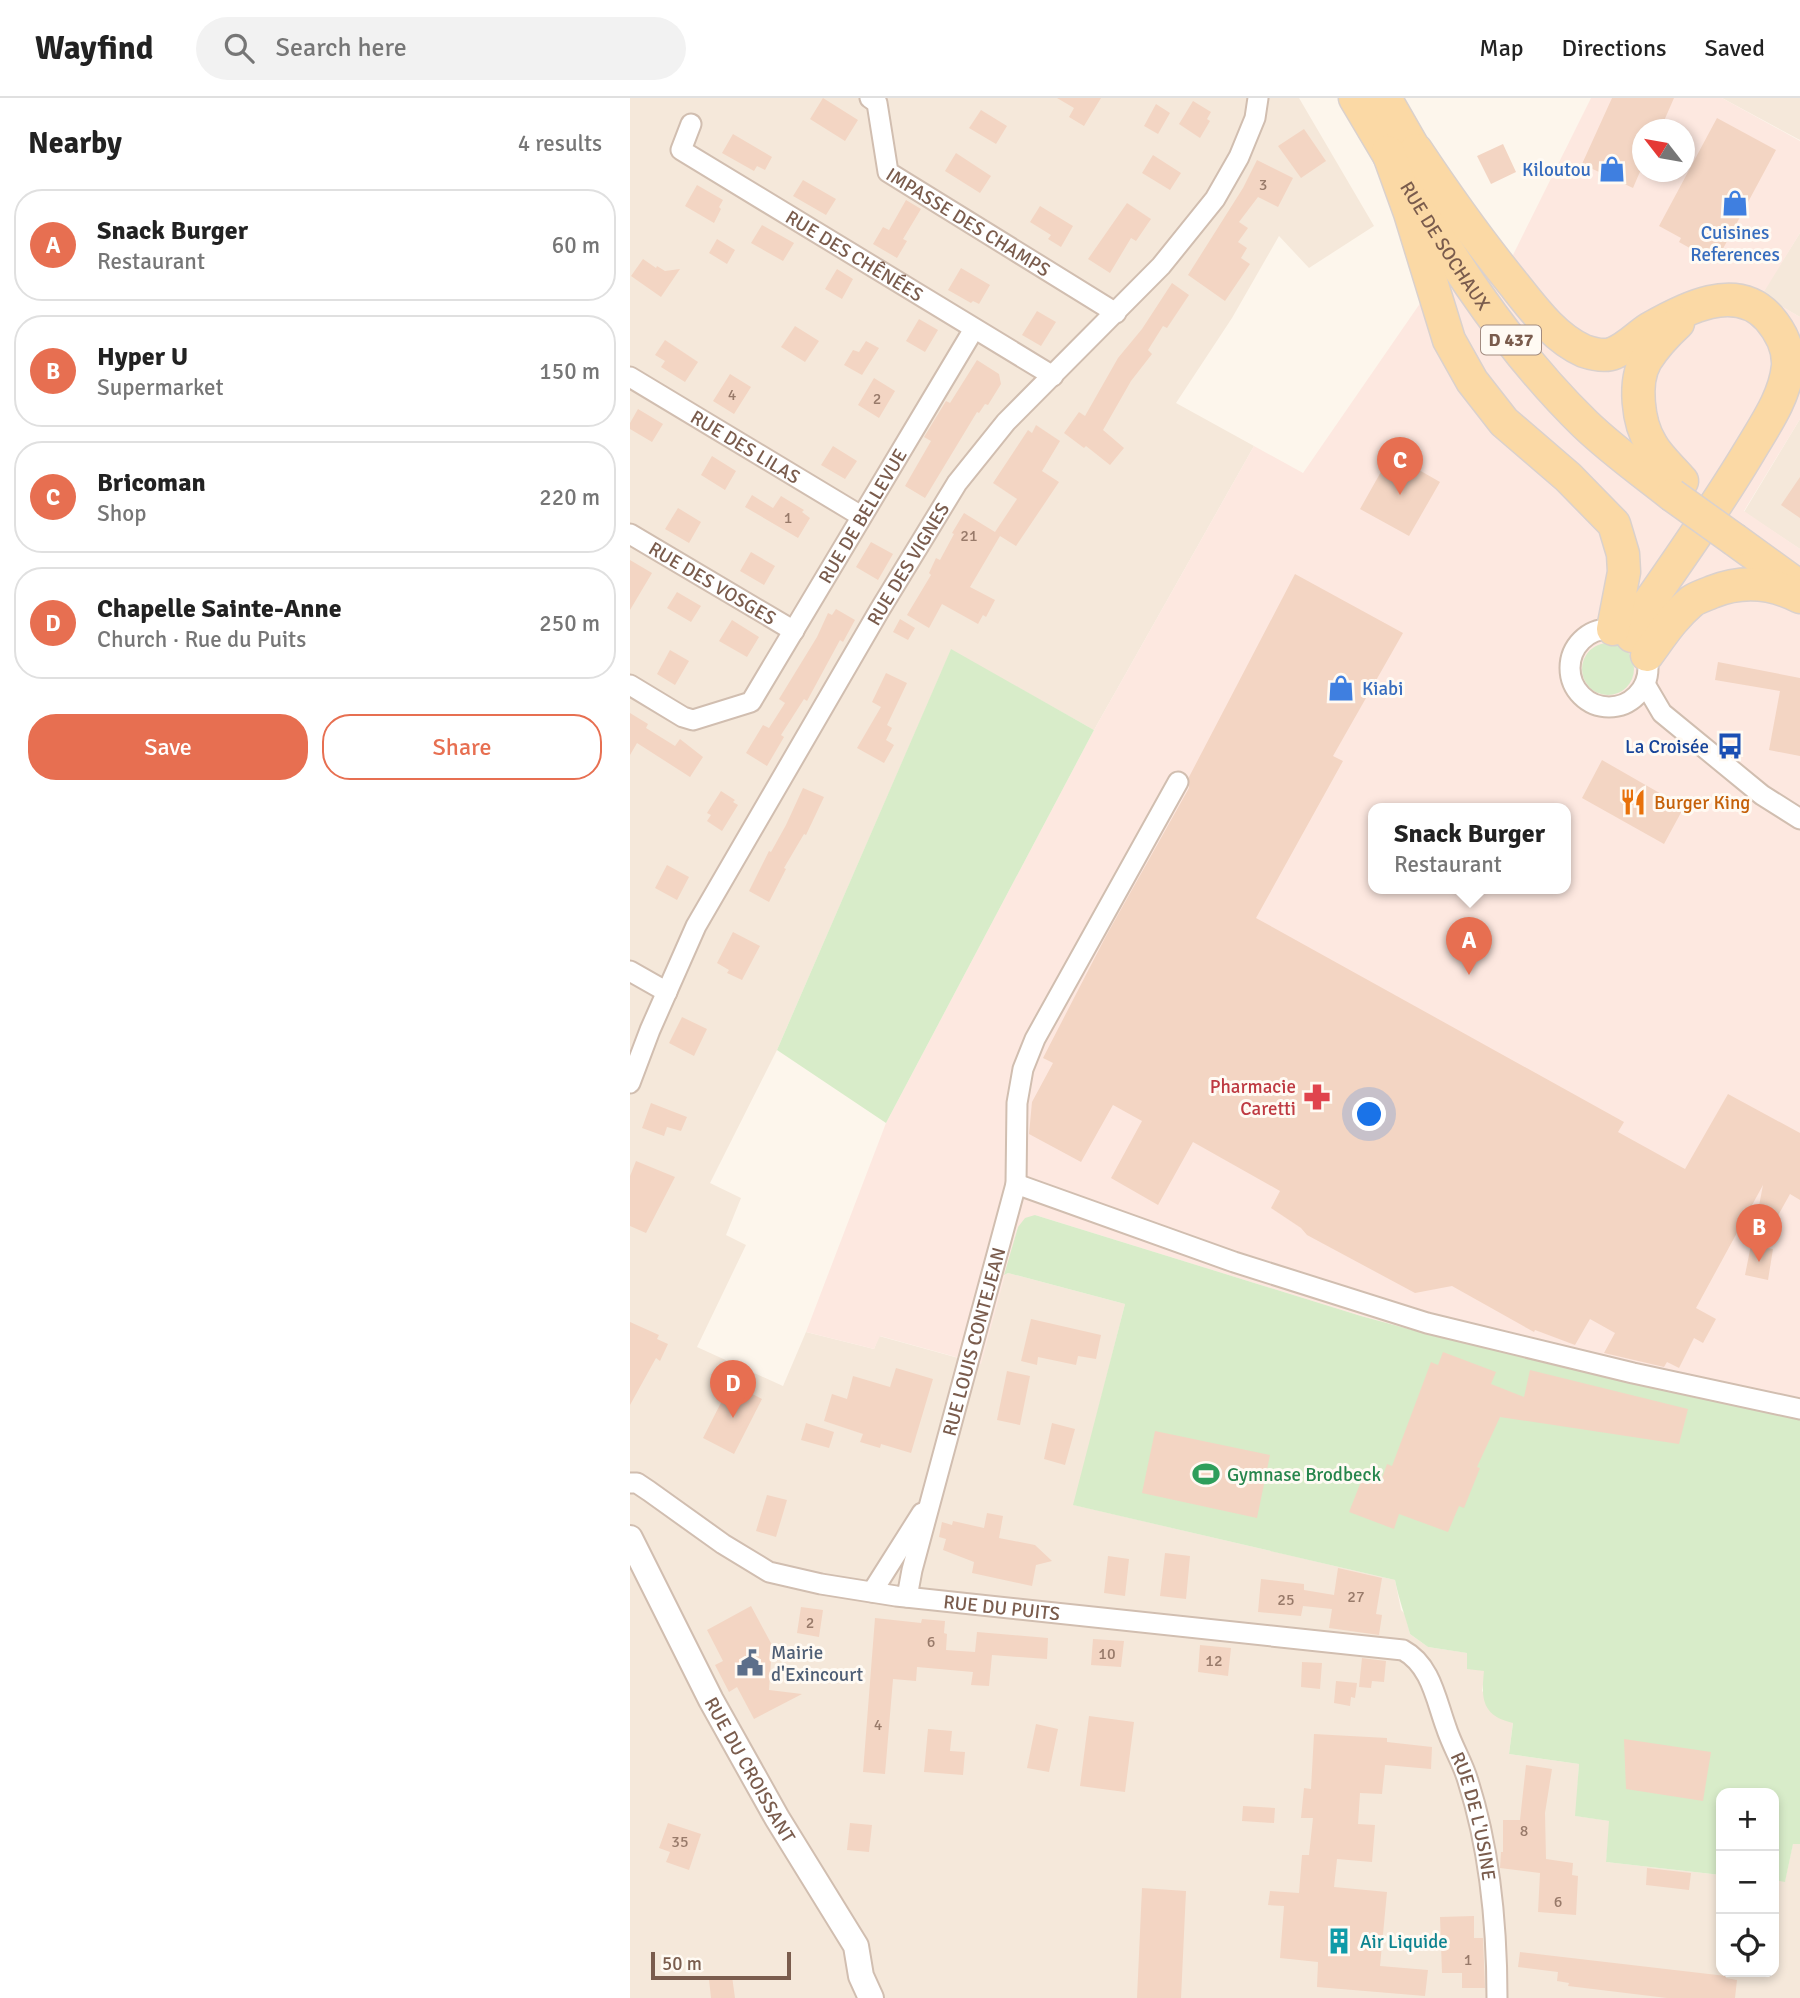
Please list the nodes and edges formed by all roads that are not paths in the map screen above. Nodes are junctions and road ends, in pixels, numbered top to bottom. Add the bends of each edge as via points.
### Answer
1 (870, 98) edge
2 (1258, 98) edge
3 (1355, 98) edge
4 (1385, 98) edge
5 (691, 124) dead end
6 (1402, 151) junction
7 (1693, 306) junction
8 (1116, 313) junction
9 (974, 329) junction
10 (1053, 376) junction
11 (630, 377) edge
12 (1677, 488) junction
13 (862, 516) junction
14 (1740, 533) junction
15 (630, 534) edge
16 (1800, 564) edge
17 (1800, 587) edge
18 (1800, 597) edge
19 (794, 631) junction
20 (1634, 651) junction
21 (630, 685) edge
22 (1626, 704) junction
23 (1662, 713) junction
24 (1178, 782) dead end
25 (1800, 819) edge
26 (630, 971) edge
27 (667, 992) junction
28 (630, 1083) edge
29 (1016, 1184) junction
30 (1800, 1409) edge
31 (630, 1483) edge
32 (932, 1498) junction
33 (630, 1538) edge
34 (872, 1592) junction
35 (907, 1597) junction
36 (1403, 1650) joint
37 (871, 1998) edge
38 (1497, 1998) edge

1 - 8 street, IMPASSE DES CHAMPS via 877,103 888,172
2 - 8 street, RUE DES VIGNES via 1239,157 1215,199
3 - 6 main road, RUE DE SOCHAUX / D 437
4 - 6 main road, RUE DE SOCHAUX / D 437
5 - 9 street, RUE DES CHÊNÉES via 681,150
6 - 7 main road via 1563,340 1600,356 1614,353
6 - 12 main road, RUE DE SOCHAUX / D 437 via 1496,291 1576,386
6 - 12 main road, RUE DE SOCHAUX / D 437 via 1464,276 1523,356 1586,425
6 - 20 main road via 1410,213 1449,340 1472,381 1504,422 1614,524 1623,554
7 - 12 main road via 1644,363 1639,387 1641,417 1650,443
7 - 20 main road via 1734,300 1766,314 1785,344 1786,382 1773,413 1727,489 1641,614
8 - 10 street, RUE DES VIGNES
9 - 10 street, RUE DES CHÊNÉES
9 - 13 street, RUE DE BELLEVUE
10 - 27 street, RUE DES VIGNES via 1006,422 957,483 696,926
11 - 13 street, RUE DES LILAS
12 - 14 main road, D 437, bridge
13 - 19 street, RUE DE BELLEVUE
14 - 16 main road, D 437
14 - 17 main road, D 437
15 - 19 street, RUE DES VOSGES
18 - 20 main road via 1754,583 1728,585 1695,599
19 - 21 street, RUE DE BELLEVUE via 751,702 693,720
20 - 22 street via 1634,699
20 - 22 street via 1601,629 1581,640 1570,668 1578,693 1588,702 1613,708
20 - 23 street
22 - 23 street
23 - 25 street via 1762,795
24 - 29 street, RUE LOUIS CONTEJEAN via 1035,1039 1017,1103
26 - 27 street
27 - 28 street, RUE DES VIGNES
29 - 30 street via 1234,1262 1427,1324
29 - 32 street, RUE LOUIS CONTEJEAN
31 - 34 street, RUE DU PUITS via 637,1483 769,1573
32 - 34 street, RUE LOUIS CONTEJEAN
32 - 35 street, RUE LOUIS CONTEJEAN
33 - 37 street, RUE DU CROISSANT via 711,1700 856,1946 861,1976
34 - 35 street, RUE DU PUITS
35 - 36 street, RUE DU PUITS
36 - 38 street, RUE DE L'USINE via 1424,1669 1476,1806 1495,1935

